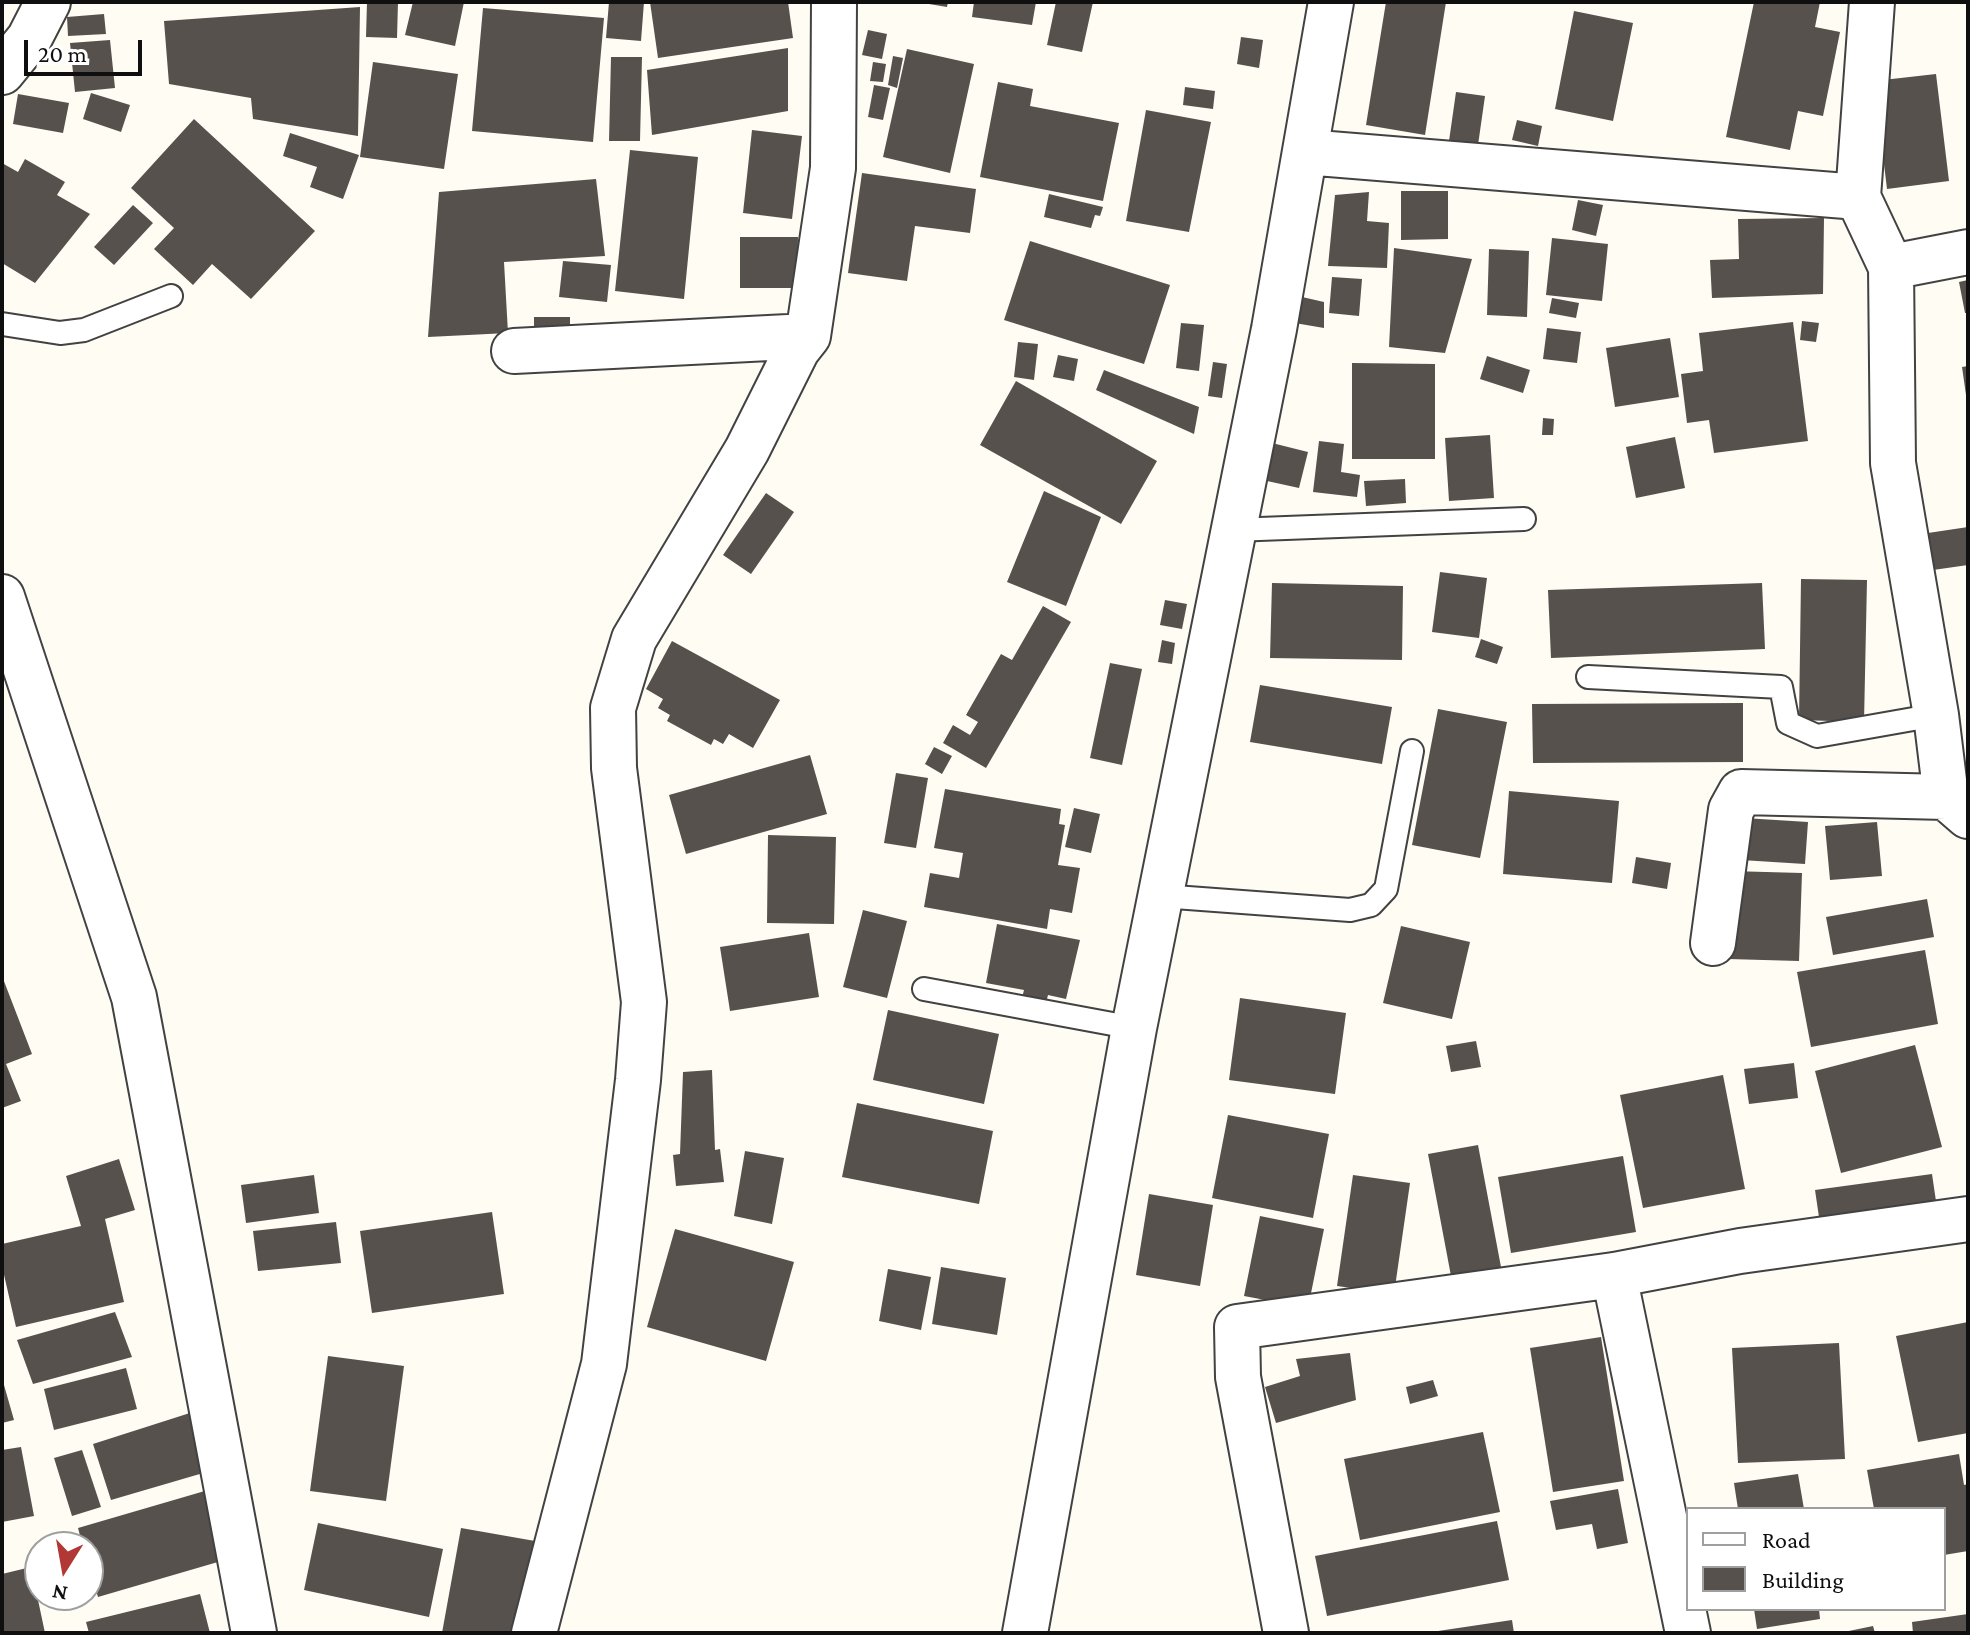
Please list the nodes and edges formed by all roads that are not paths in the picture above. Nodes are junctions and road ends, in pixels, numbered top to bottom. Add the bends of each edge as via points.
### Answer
1 (48, 2) edge
2 (834, 2) edge
3 (1331, 2) edge
4 (1872, 2) edge
5 (2, 72) edge
6 (1305, 152) junction
7 (1858, 197) junction
8 (1968, 252) edge
9 (1891, 267) junction
10 (171, 296) dead end
11 (2, 324) edge
12 (808, 336) junction
13 (514, 351) dead end
14 (1524, 519) dead end
15 (1233, 530) junction
16 (2, 597) edge
17 (1588, 677) dead end
18 (1936, 715) junction
19 (1412, 751) dead end
20 (1957, 807) edge
21 (1161, 896) junction
22 (1713, 943) dead end
23 (924, 989) dead end
24 (1134, 1028) junction
25 (1968, 1219) edge
26 (1614, 1275) junction
27 (254, 1633) edge
28 (534, 1633) edge
29 (1025, 1633) edge
30 (1286, 1633) edge
31 (1688, 1633) edge

1 - 5 street via 29,39
2 - 12 street via 833,168
3 - 6 street
4 - 7 street
6 - 7 street
6 - 15 street
7 - 9 street
8 - 9 street
9 - 18 street via 1893,463
10 - 11 lane via 84,330 60,333
12 - 13 street
12 - 28 street via 634,639 613,708 614,768 644,1002 638,1080 604,1364
14 - 15 lane
15 - 21 street
16 - 27 street via 134,997
17 - 18 lane via 1781,687 1788,723 1817,736
18 - 20 street
19 - 21 lane via 1386,889 1371,905 1350,910
20 - 22 street via 1741,792 1731,810
21 - 24 street
23 - 24 lane
24 - 29 street
25 - 26 street via 1740,1251
26 - 30 street via 1237,1327 1238,1377
26 - 31 street

